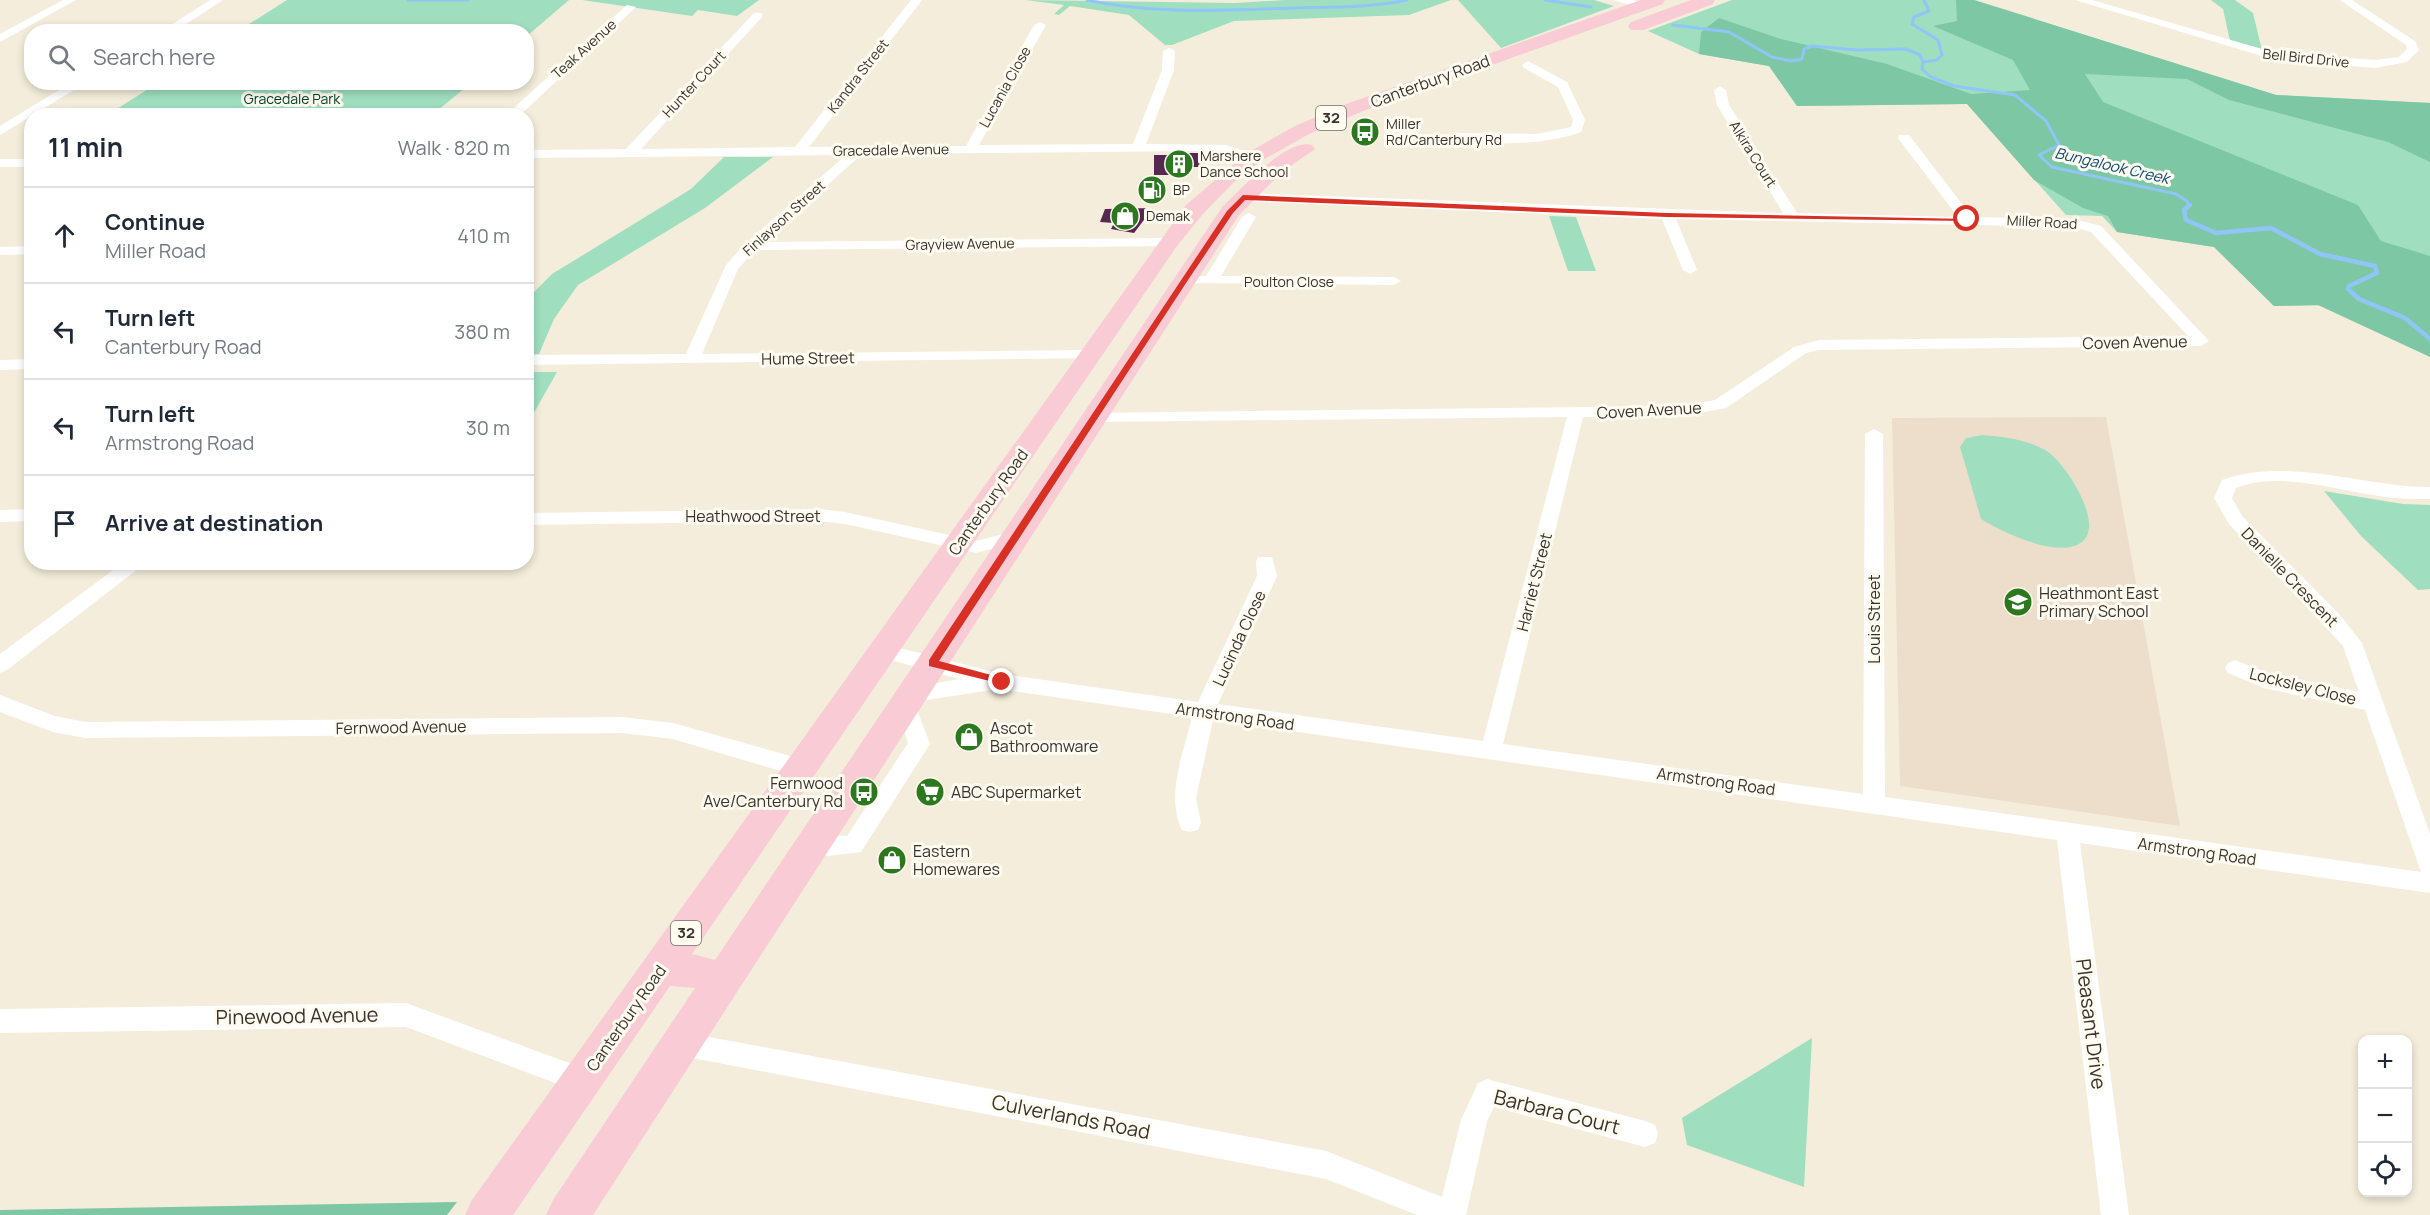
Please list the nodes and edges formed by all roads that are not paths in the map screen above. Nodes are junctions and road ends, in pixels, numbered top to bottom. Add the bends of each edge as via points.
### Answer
1 (71, 0) edge
2 (218, 0) edge
3 (917, 0) edge
4 (1617, 0) edge
5 (1707, 0) edge
6 (2080, 0) edge
7 (2345, 0) edge
8 (1650, 5) edge
9 (631, 7) dead end
10 (758, 15) dead end
11 (27, 24) edge
12 (178, 24) edge
13 (1040, 25) dead end
14 (24, 26) edge
15 (0, 39) edge
16 (1169, 51) dead end
17 (1503, 55) junction
18 (1528, 65) junction
19 (68, 90) edge
20 (1720, 90) dead end
21 (1418, 106) dead end
22 (38, 108) edge
23 (520, 108) edge
24 (24, 116) edge
25 (1352, 130) dead end
26 (0, 131) edge
27 (1457, 137) dead end
28 (1904, 138) dead end
29 (1138, 148) junction
30 (970, 150) junction
31 (799, 151) junction
32 (858, 151) junction
33 (630, 153) junction
34 (534, 156) edge
35 (1254, 157) junction
36 (0, 163) edge
37 (24, 163) edge
38 (1243, 198) junction
39 (1667, 215) junction
40 (1792, 216) junction
41 (1249, 217) dead end
42 (1967, 219) junction
43 (2085, 225) joint
44 (1169, 242) junction
45 (1209, 243) junction
46 (751, 246) junction
47 (0, 250) edge
48 (24, 250) edge
49 (1690, 270) dead end
50 (1184, 280) junction
51 (1210, 281) junction
52 (1394, 281) dead end
53 (1089, 355) junction
54 (692, 359) junction
55 (534, 360) edge
56 (0, 364) edge
57 (24, 364) edge
58 (1128, 366) junction
59 (1576, 413) junction
60 (1094, 417) junction
61 (1874, 434) dead end
62 (2430, 493) edge
63 (24, 515) edge
64 (0, 516) edge
65 (534, 519) edge
66 (1015, 537) junction
67 (967, 546) junction
68 (1265, 562) dead end
69 (127, 570) edge
70 (991, 573) junction
71 (884, 651) junction
72 (932, 663) junction
73 (0, 665) edge
74 (2235, 668) dead end
75 (1002, 682) junction
76 (908, 700) junction
77 (0, 703) edge
78 (2371, 703) junction
79 (1204, 712) junction
80 (1491, 750) junction
81 (801, 768) junction
82 (1874, 803) junction
83 (1190, 823) dead end
84 (2067, 832) junction
85 (2430, 866) edge
86 (2430, 883) edge
87 (663, 965) junction
88 (724, 980) junction
89 (0, 1021) edge
90 (682, 1044) junction
91 (582, 1080) junction
92 (1645, 1134) dead end
93 (487, 1215) edge
94 (568, 1215) edge
95 (1452, 1215) edge
96 (2115, 1215) edge

1 - 11 street
2 - 12 street
3 - 31 street, Kandra Street
4 - 8 street
5 - 8 main road, Canterbury Road / 32
6 - 7 street, Bell Bird Drive via 2275,56 2375,64 2403,60 2410,55 2411,43
8 - 17 main road, Canterbury Road / 32
8 - 18 main road, Canterbury Road / 32
9 - 23 street, Teak Avenue
10 - 33 street, Hunter Court
13 - 30 street, Lucania Close
14 - 15 street
16 - 29 street via 1168,70
17 - 18 main road
17 - 35 main road, Canterbury Road / 32 via 1356,107 1302,130
18 - 21 main road, Canterbury Road / 32
18 - 27 street via 1563,85 1579,120 1577,129 1547,136
19 - 22 street
20 - 40 street, Alkira Court via 1723,105
24 - 26 street
25 - 38 main road, 32 via 1275,168
28 - 42 street
29 - 30 street, Gracedale Avenue
29 - 35 street, Gracedale Avenue via 1216,147
30 - 32 street, Gracedale Avenue
31 - 32 street, Gracedale Avenue
31 - 33 street, Gracedale Avenue
32 - 46 street, Finlayson Street
33 - 34 street, Gracedale Avenue
35 - 44 main road, Canterbury Road / 32 via 1208,195
36 - 37 street
38 - 39 street, Miller Road
38 - 45 main road, 32
39 - 40 street, Miller Road
39 - 49 street
40 - 42 street, Miller Road
41 - 51 street
42 - 43 street, Miller Road
43 - 59 street, Coven Avenue via 2096,230 2201,341 1819,345 1800,350 1720,405 1683,411
44 - 45 main road
44 - 46 street, Grayview Avenue
44 - 53 main road, Canterbury Road / 32
45 - 50 main road, 32
46 - 54 street, Finlayson Street via 730,268
47 - 48 street
50 - 51 street, Poulton Close
50 - 58 main road, 32
51 - 52 street, Poulton Close
53 - 54 street, Hume Street
53 - 58 main road
53 - 67 main road, Canterbury Road / 32
54 - 55 street, Hume Street
56 - 57 street
58 - 60 main road, 32
59 - 60 street, Coven Avenue
59 - 80 street, Harriet Street
60 - 66 main road, 32
61 - 82 street, Louis Street
62 - 78 street, Danielle Crescent via 2396,493 2300,477 2255,477 2231,480 2220,496 2224,508 2352,644
63 - 64 street
65 - 67 street, Heathwood Street via 819,515
66 - 67 street, Heathwood Street
66 - 70 main road, 32
67 - 70 street
67 - 71 main road, Canterbury Road / 32
68 - 79 street, Lucinda Close via 1267,576
69 - 73 street
70 - 72 main road, 32
71 - 72 street, Armstrong Road
71 - 81 main road, Canterbury Road / 32
72 - 75 street, Armstrong Road
72 - 76 main road, 32
74 - 78 street, Locksley Close via 2264,680
75 - 76 street, Armstrong Road via 944,688
75 - 79 street, Armstrong Road
76 - 88 main road, 32
77 - 81 street, Fernwood Avenue via 53,724 86,730 622,725 673,730
78 - 85 street, Danielle Crescent
79 - 80 street, Armstrong Road
79 - 83 street, Lucinda Close via 1185,798
80 - 82 street, Armstrong Road
81 - 87 main road, Canterbury Road / 32
82 - 84 street, Armstrong Road
84 - 86 street, Armstrong Road
84 - 96 street, Pleasant Drive
87 - 88 main road
87 - 91 main road, Canterbury Road / 32
88 - 90 main road, 32
89 - 91 street, Pinewood Avenue via 406,1014
90 - 94 main road, 32
90 - 95 street, Culverlands Road via 1326,1165
91 - 93 main road, Canterbury Road / 32
92 - 95 street, Barbara Court via 1487,1092 1474,1120

